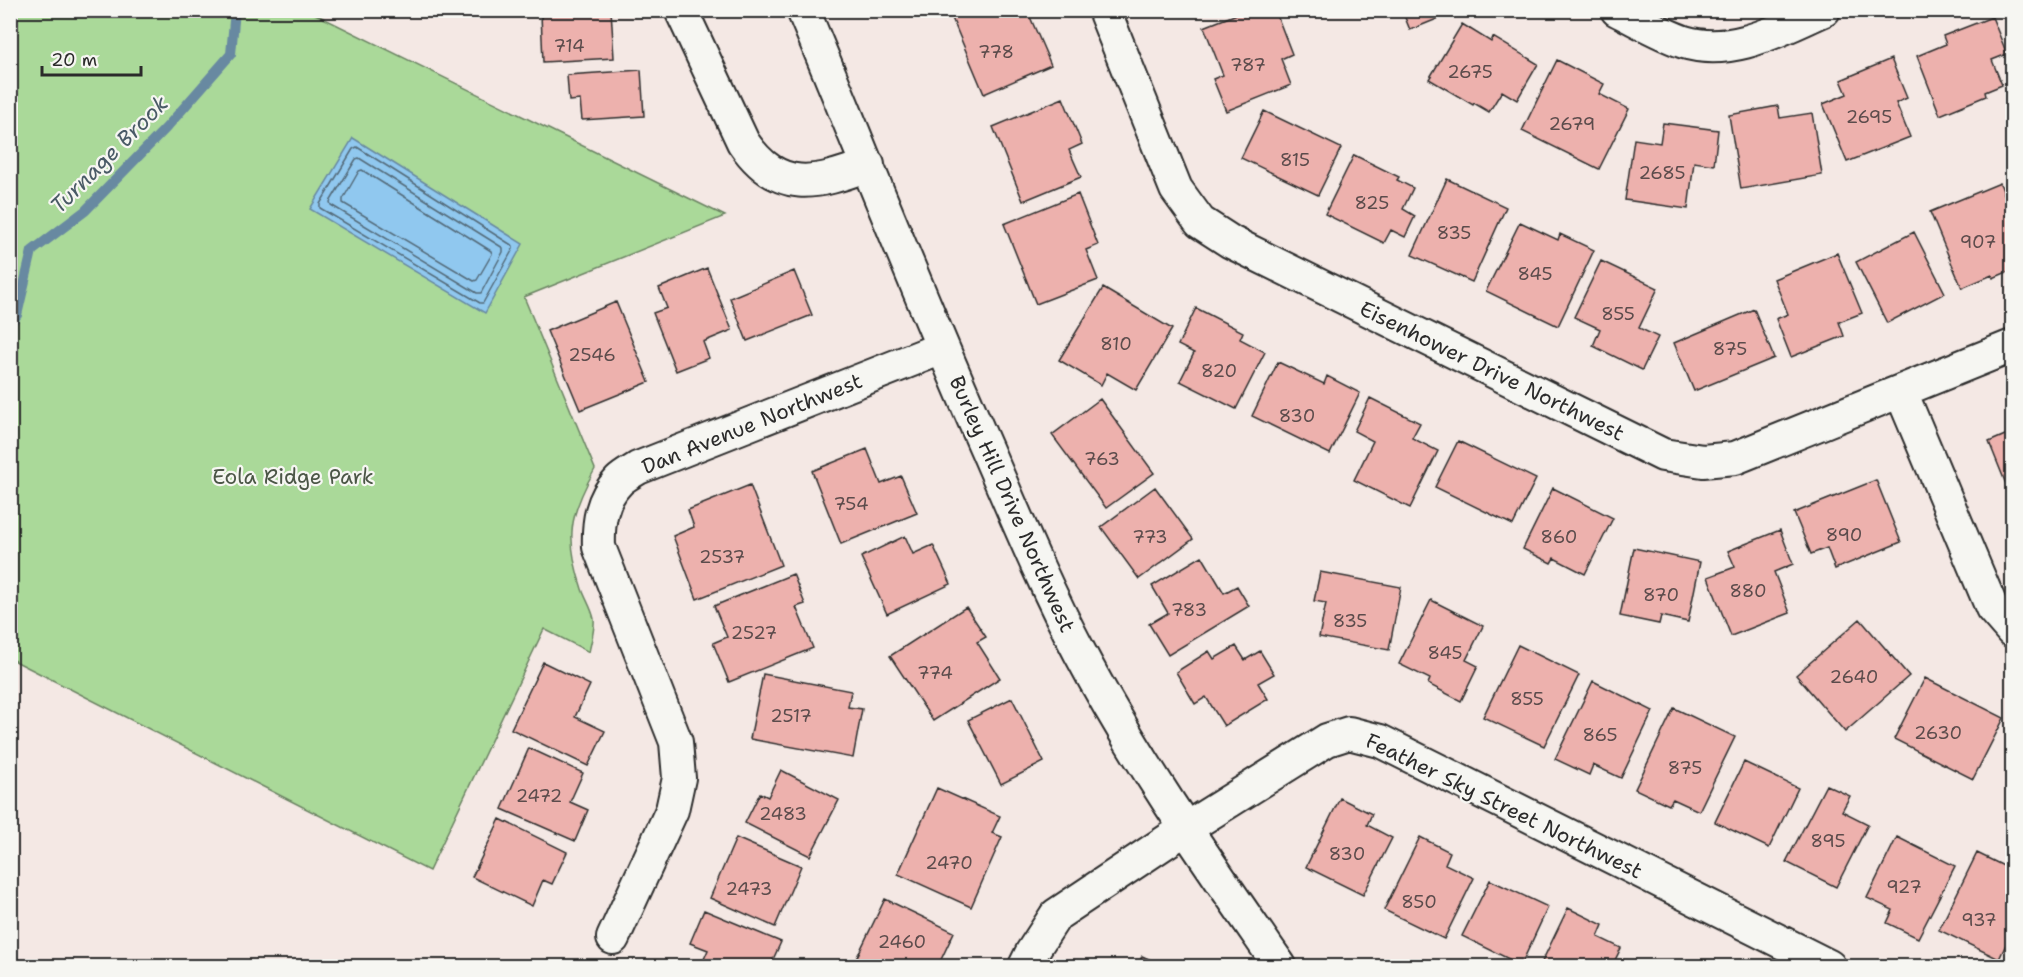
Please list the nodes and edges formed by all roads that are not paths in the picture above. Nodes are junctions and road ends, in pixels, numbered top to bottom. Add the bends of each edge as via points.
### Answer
1 (681, 10) edge
2 (803, 10) edge
3 (1104, 10) edge
4 (1617, 10) edge
5 (1824, 10) edge
6 (868, 165) junction
7 (2013, 346) edge
8 (942, 348) junction
9 (1901, 392) junction
10 (2013, 631) edge
11 (1185, 829) junction
12 (613, 938) dead end
13 (1025, 966) edge
14 (1280, 966) edge
15 (1829, 966) edge

1 - 6 street via 743,142 763,165 786,178 810,182
2 - 6 street, Burley Hill Drive Northwest
3 - 9 street, Eisenhower Drive Northwest via 1176,189 1200,222 1231,243 1663,455 1703,461 1735,458
4 - 5 street via 1684,42 1717,47 1743,44
6 - 8 street, Burley Hill Drive Northwest
7 - 9 street, Eisenhower Drive Northwest
8 - 11 street, Burley Hill Drive Northwest via 1080,654
8 - 12 street, Dan Avenue Northwest via 638,468 618,481 608,497 598,521 599,547 676,742 679,778 672,810
9 - 10 street via 1992,608
11 - 13 street, Feather Sky Street Northwest via 1056,915
11 - 14 street, Burley Hill Drive Northwest
11 - 15 street, Feather Sky Street Northwest via 1327,740 1349,733 1380,741

